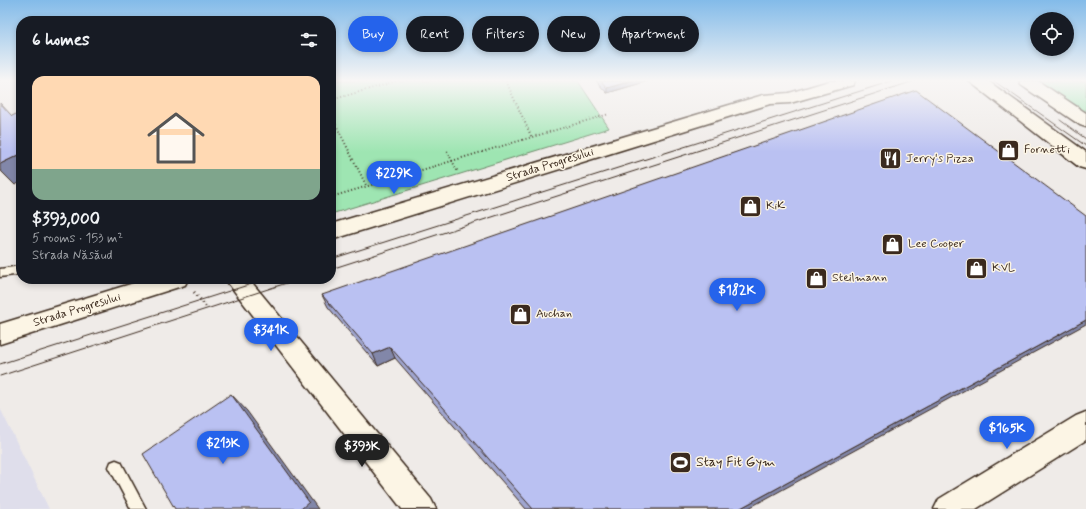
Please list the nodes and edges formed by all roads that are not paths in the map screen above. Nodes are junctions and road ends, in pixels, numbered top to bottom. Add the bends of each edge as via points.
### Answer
1 (750, 105) edge
2 (1009, 105) edge
3 (1062, 105) edge
4 (1086, 121) edge
5 (1086, 162) edge
6 (336, 230) edge
7 (16, 271) edge
8 (0, 273) edge
9 (161, 284) edge
10 (240, 284) edge
11 (0, 334) edge
12 (1086, 426) edge
13 (116, 467) dead end
14 (139, 509) edge
15 (421, 509) edge
16 (949, 509) edge

1 - 6 main road, Strada Progresului
2 - 5 main road
3 - 4 main road
7 - 8 lane
9 - 11 main road, Strada Progresului
10 - 15 main road
12 - 16 main road
13 - 14 lane

